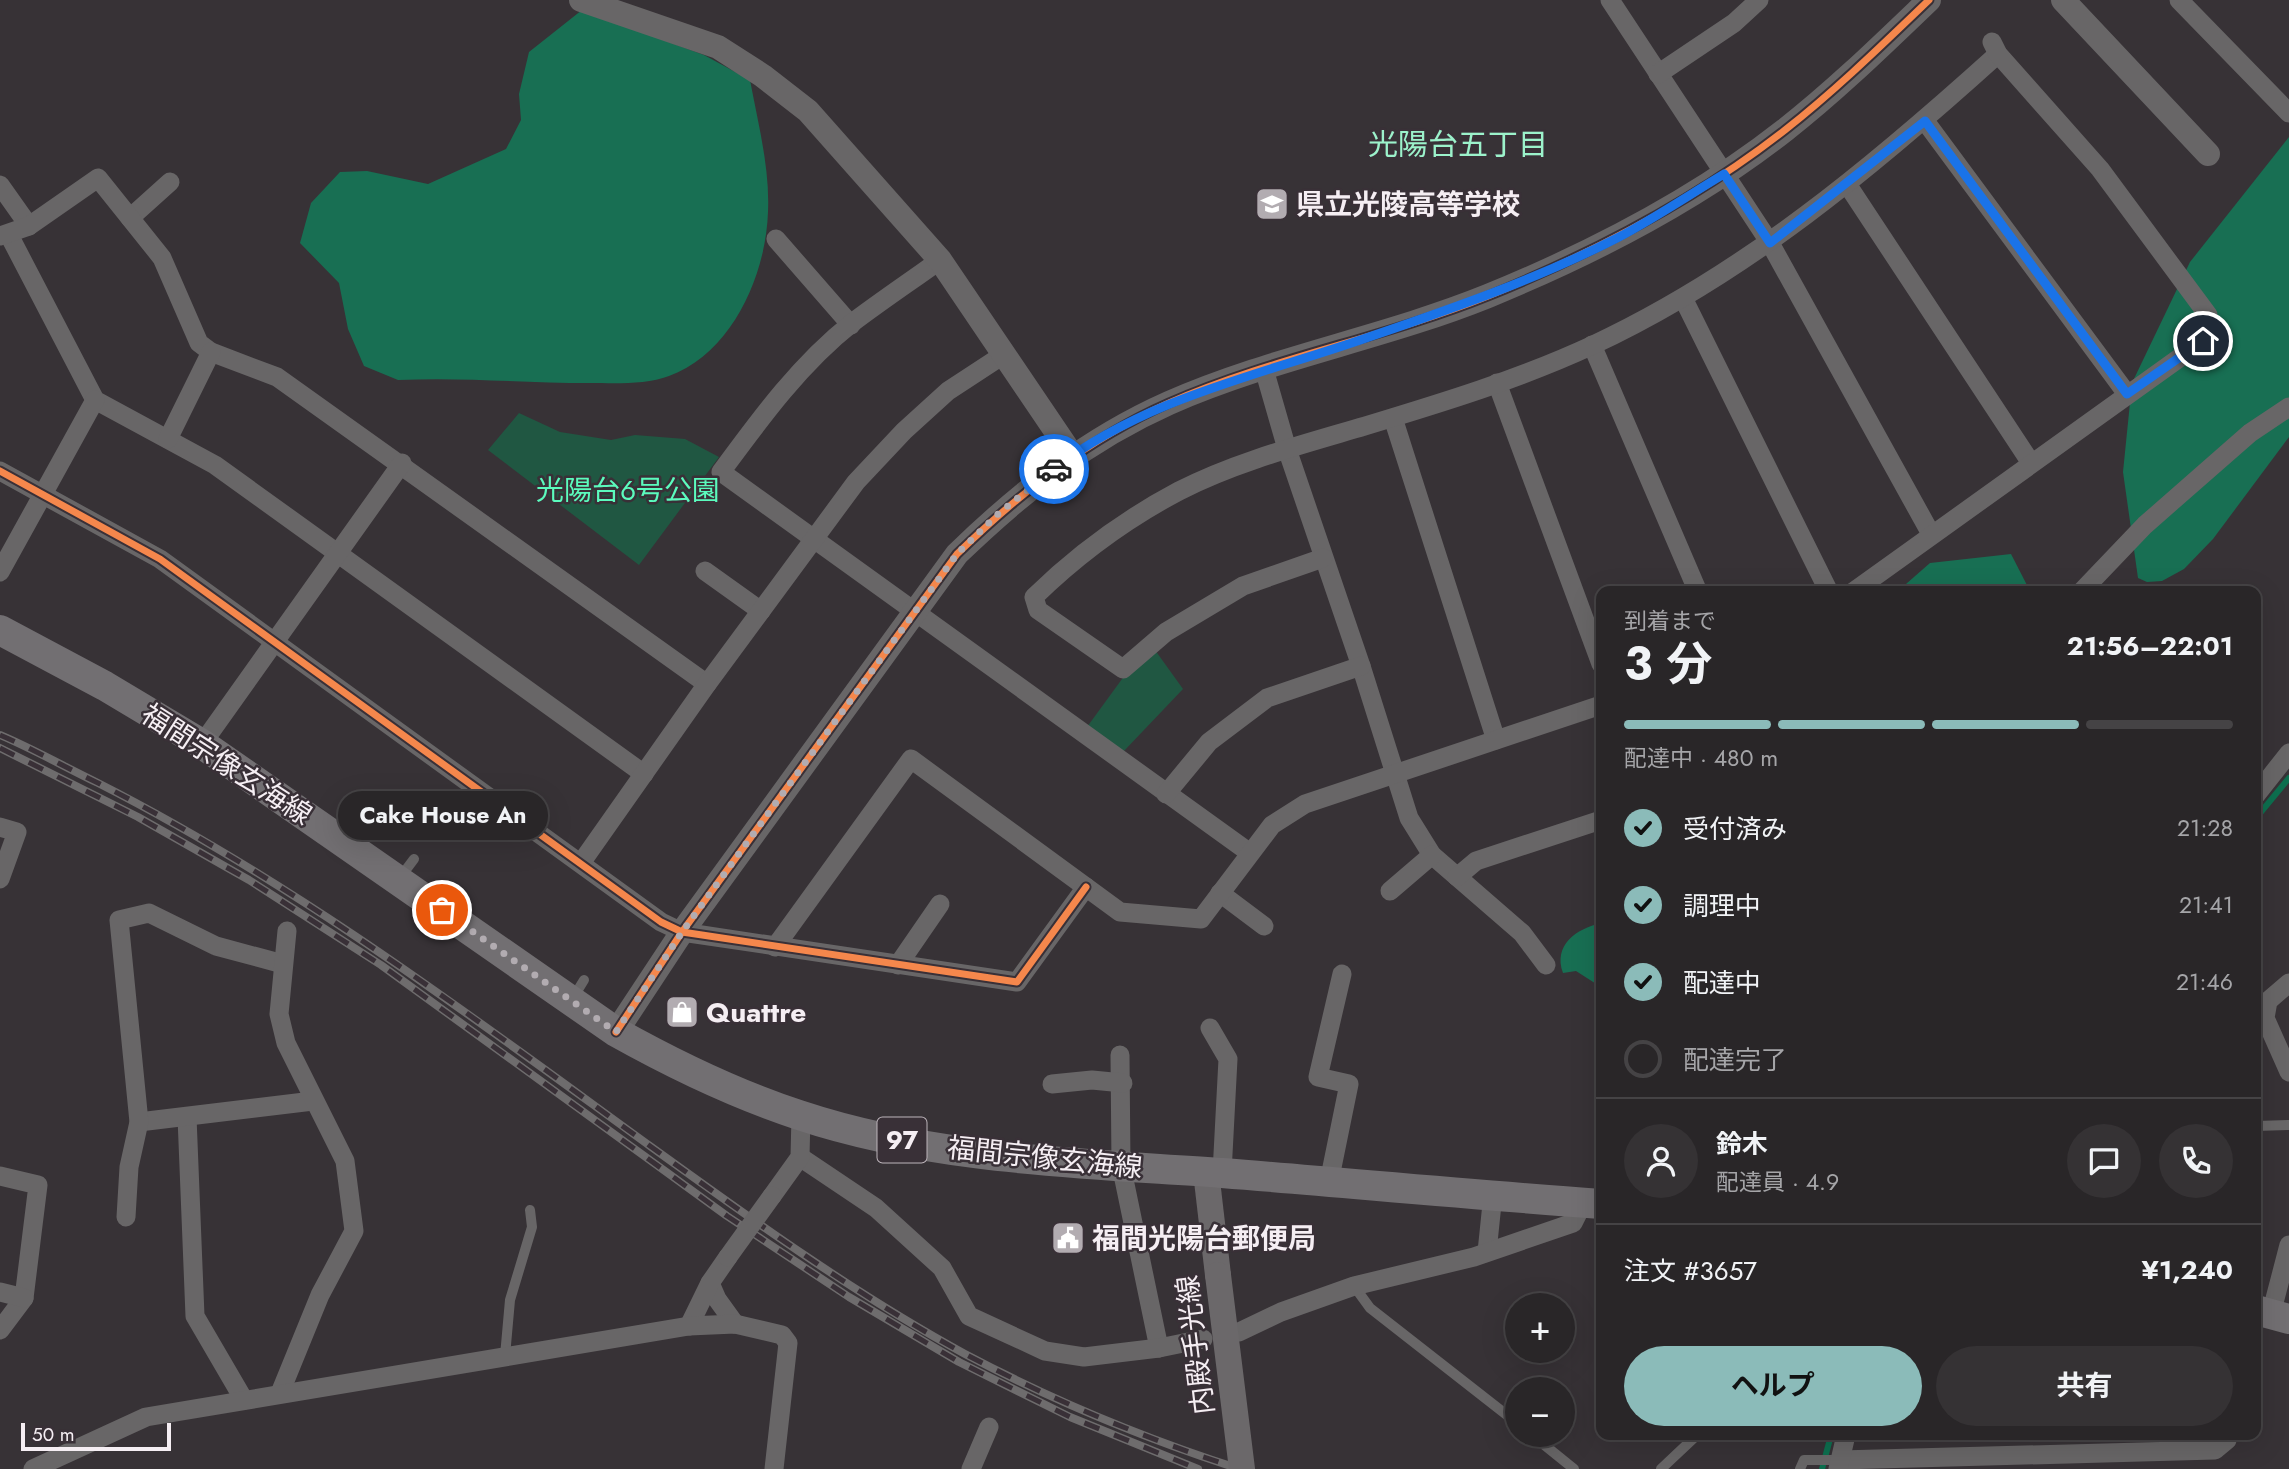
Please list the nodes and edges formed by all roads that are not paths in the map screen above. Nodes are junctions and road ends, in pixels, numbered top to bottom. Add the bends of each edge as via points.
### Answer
1 (581, 0) edge
2 (1610, 0) edge
3 (1759, 0) edge
4 (1929, 0) edge
5 (2063, 0) edge
6 (2179, 0) edge
7 (1658, 74) junction
8 (2289, 113) edge
9 (1925, 121) junction
10 (2208, 154) dead end
11 (1724, 174) junction
12 (170, 183) dead end
13 (1847, 184) junction
14 (0, 185) edge
15 (130, 218) junction
16 (29, 226) junction
17 (4, 236) edge
18 (776, 239) dead end
19 (1770, 243) junction
20 (940, 260) junction
21 (1683, 298) junction
22 (851, 325) junction
23 (1592, 345) junction
24 (211, 352) junction
25 (1003, 355) junction
26 (1264, 369) junction
27 (1497, 383) junction
28 (2127, 394) junction
29 (94, 400) junction
30 (2289, 407) edge
31 (1393, 418) junction
32 (167, 439) junction
33 (1287, 449) junction
34 (1072, 455) junction
35 (402, 463) junction
36 (2031, 463) junction
37 (0, 471) edge
38 (41, 493) junction
39 (1931, 534) junction
40 (814, 538) junction
41 (338, 551) junction
42 (1323, 558) junction
43 (705, 571) dead end
44 (0, 572) edge
45 (1695, 586) edge
46 (1826, 586) edge
47 (1861, 586) edge
48 (2087, 586) edge
49 (761, 611) junction
50 (914, 611) junction
51 (0, 630) edge
52 (276, 641) junction
53 (1596, 650) edge
54 (1361, 666) junction
55 (707, 684) junction
56 (1596, 707) edge
57 (1496, 740) junction
58 (202, 744) junction
59 (2289, 753) edge
60 (644, 774) junction
61 (1396, 774) junction
62 (2261, 789) edge
63 (1166, 794) junction
64 (1596, 822) edge
65 (0, 827) edge
66 (1250, 853) junction
67 (1432, 855) junction
68 (580, 863) junction
69 (1457, 877) junction
70 (0, 879) edge
71 (1086, 887) junction
72 (1390, 891) dead end
73 (1220, 893) junction
74 (940, 904) dead end
75 (1264, 926) dead end
76 (287, 931) dead end
77 (682, 932) junction
78 (775, 947) junction
79 (283, 964) junction
80 (898, 965) junction
81 (1546, 965) dead end
82 (1342, 974) dead end
83 (2289, 983) edge
84 (1210, 1028) dead end
85 (616, 1032) junction
86 (1120, 1055) dead end
87 (2289, 1072) edge
88 (1123, 1083) junction
89 (1052, 1084) dead end
90 (313, 1101) junction
91 (801, 1115) junction
92 (187, 1117) junction
93 (139, 1122) junction
94 (2289, 1125) edge
95 (2261, 1126) edge
96 (800, 1157) junction
97 (1121, 1165) junction
98 (1214, 1173) junction
99 (0, 1176) edge
100 (1329, 1182) junction
101 (1493, 1194) junction
102 (1592, 1203) edge
103 (530, 1210) dead end
104 (127, 1217) dead end
105 (2289, 1245) edge
106 (1487, 1252) junction
107 (709, 1283) junction
108 (1354, 1286) junction
109 (0, 1293) edge
110 (24, 1298) junction
111 (2272, 1314) edge
112 (735, 1324) junction
113 (689, 1326) junction
114 (0, 1330) edge
115 (1239, 1332) dead end
116 (1203, 1339) dead end
117 (1159, 1348) junction
118 (505, 1356) junction
119 (280, 1393) junction
120 (244, 1400) junction
121 (1505, 1414) edge
122 (989, 1427) dead end
123 (1692, 1440) edge
124 (1844, 1440) edge
125 (2227, 1440) edge
126 (1547, 1447) edge
127 (1836, 1463) edge
128 (776, 1468) edge
129 (33, 1469) edge
130 (971, 1469) edge
131 (1242, 1469) edge
132 (1574, 1469) edge
133 (1661, 1469) edge
134 (1801, 1469) edge

1 - 20 street via 718,47 763,76 808,111
2 - 7 street
3 - 7 street via 1734,23
4 - 11 street via 1847,78
5 - 10 street
6 - 8 street
7 - 11 street
9 - 13 street
9 - 28 street
9 - 28 street via 1995,48 2100,169 2208,315 2203,341
11 - 19 street
11 - 26 street via 1620,236 1497,292
12 - 15 street
13 - 19 street
13 - 36 street
14 - 16 street
15 - 16 street via 98,178
15 - 24 street via 162,258 199,343
16 - 17 street
17 - 29 street
18 - 22 street
19 - 21 street
19 - 39 street
20 - 22 street
20 - 25 street
21 - 23 street
21 - 46 street
22 - 40 street via 765,411 721,472
23 - 27 street
23 - 45 street
24 - 32 street
24 - 35 street via 277,377
25 - 34 street
25 - 40 street via 948,391 904,430 856,482
26 - 33 street
26 - 34 street via 1171,402
27 - 31 street
27 - 53 street
28 - 36 street
29 - 32 street
29 - 38 street
30 - 48 street via 2250,433 2145,525
31 - 33 street
31 - 57 street
32 - 41 street via 215,465
33 - 42 street
33 - 42 street via 1180,491 1113,532 1060,571 1034,597 1038,610 1123,669 1166,632 1243,586
34 - 50 street via 965,546
35 - 41 street
35 - 55 street
36 - 39 street
37 - 38 street
38 - 44 street
38 - 52 street via 160,559
39 - 47 street
40 - 49 street
40 - 50 street
41 - 52 street
41 - 60 street
42 - 54 street
43 - 49 street
49 - 55 street
50 - 63 street
50 - 77 street
51 - 58 main road, 福間宗像玄海線 / 97
52 - 58 street
52 - 68 street
54 - 61 street
54 - 63 street via 1268,698 1209,742
55 - 60 street
56 - 57 street
57 - 61 street
58 - 85 main road, 福間宗像玄海線 / 97 via 406,869 577,991
59 - 62 street
60 - 68 street
61 - 66 street via 1306,804 1272,825
61 - 67 street via 1409,818
63 - 66 street
64 - 69 street via 1476,861
65 - 70 street via 17,832
66 - 73 street
67 - 69 street
67 - 72 street
68 - 77 street
69 - 81 street via 1522,933
71 - 73 street via 1120,912 1201,919
71 - 78 street via 911,759
71 - 80 street via 1017,982
73 - 75 street
74 - 80 street
76 - 79 street
77 - 78 street
77 - 85 street
78 - 80 street
79 - 90 street via 279,1014 286,1043
79 - 93 street via 216,946 149,913 120,920
82 - 100 street via 1318,1077 1349,1084
83 - 87 street via 2268,1001 2265,1018
84 - 98 street via 1228,1059
85 - 91 main road, 福間宗像玄海線 / 97 via 681,1068
86 - 88 street
88 - 89 street
88 - 97 street
90 - 92 street
90 - 119 street via 345,1161 354,1231 320,1295
91 - 96 street
91 - 97 main road, 福間宗像玄海線 / 97 via 926,1145
92 - 93 street
92 - 120 street via 195,1316
93 - 104 street via 129,1167
94 - 95 lane
96 - 107 street, bridge
96 - 117 street via 876,1208 942,1268 970,1316 1045,1351 1084,1357
97 - 98 main road, 福間宗像玄海線 / 97
97 - 117 street
98 - 100 main road, 福間宗像玄海線 / 97
98 - 131 main road, 内殿手光線, bridge via 1218,1275
99 - 110 street via 38,1185
100 - 101 main road, 福間宗像玄海線 / 97
101 - 102 main road, 福間宗像玄海線 / 97
101 - 106 street
102 - 106 street via 1573,1223
103 - 118 lane via 532,1227 510,1300
105 - 111 street
106 - 108 street
107 - 112 street
107 - 113 street
108 - 115 street
108 - 121 lane via 1370,1308
109 - 110 street
110 - 114 street
112 - 113 street
112 - 128 street via 782,1335 788,1343
113 - 118 street
116 - 117 street
118 - 119 street via 387,1379
119 - 120 street
120 - 129 street via 146,1417
122 - 130 street
123 - 133 lane
124 - 127 street
125 - 127 street via 2216,1450
126 - 132 lane
127 - 134 lane via 1804,1460

